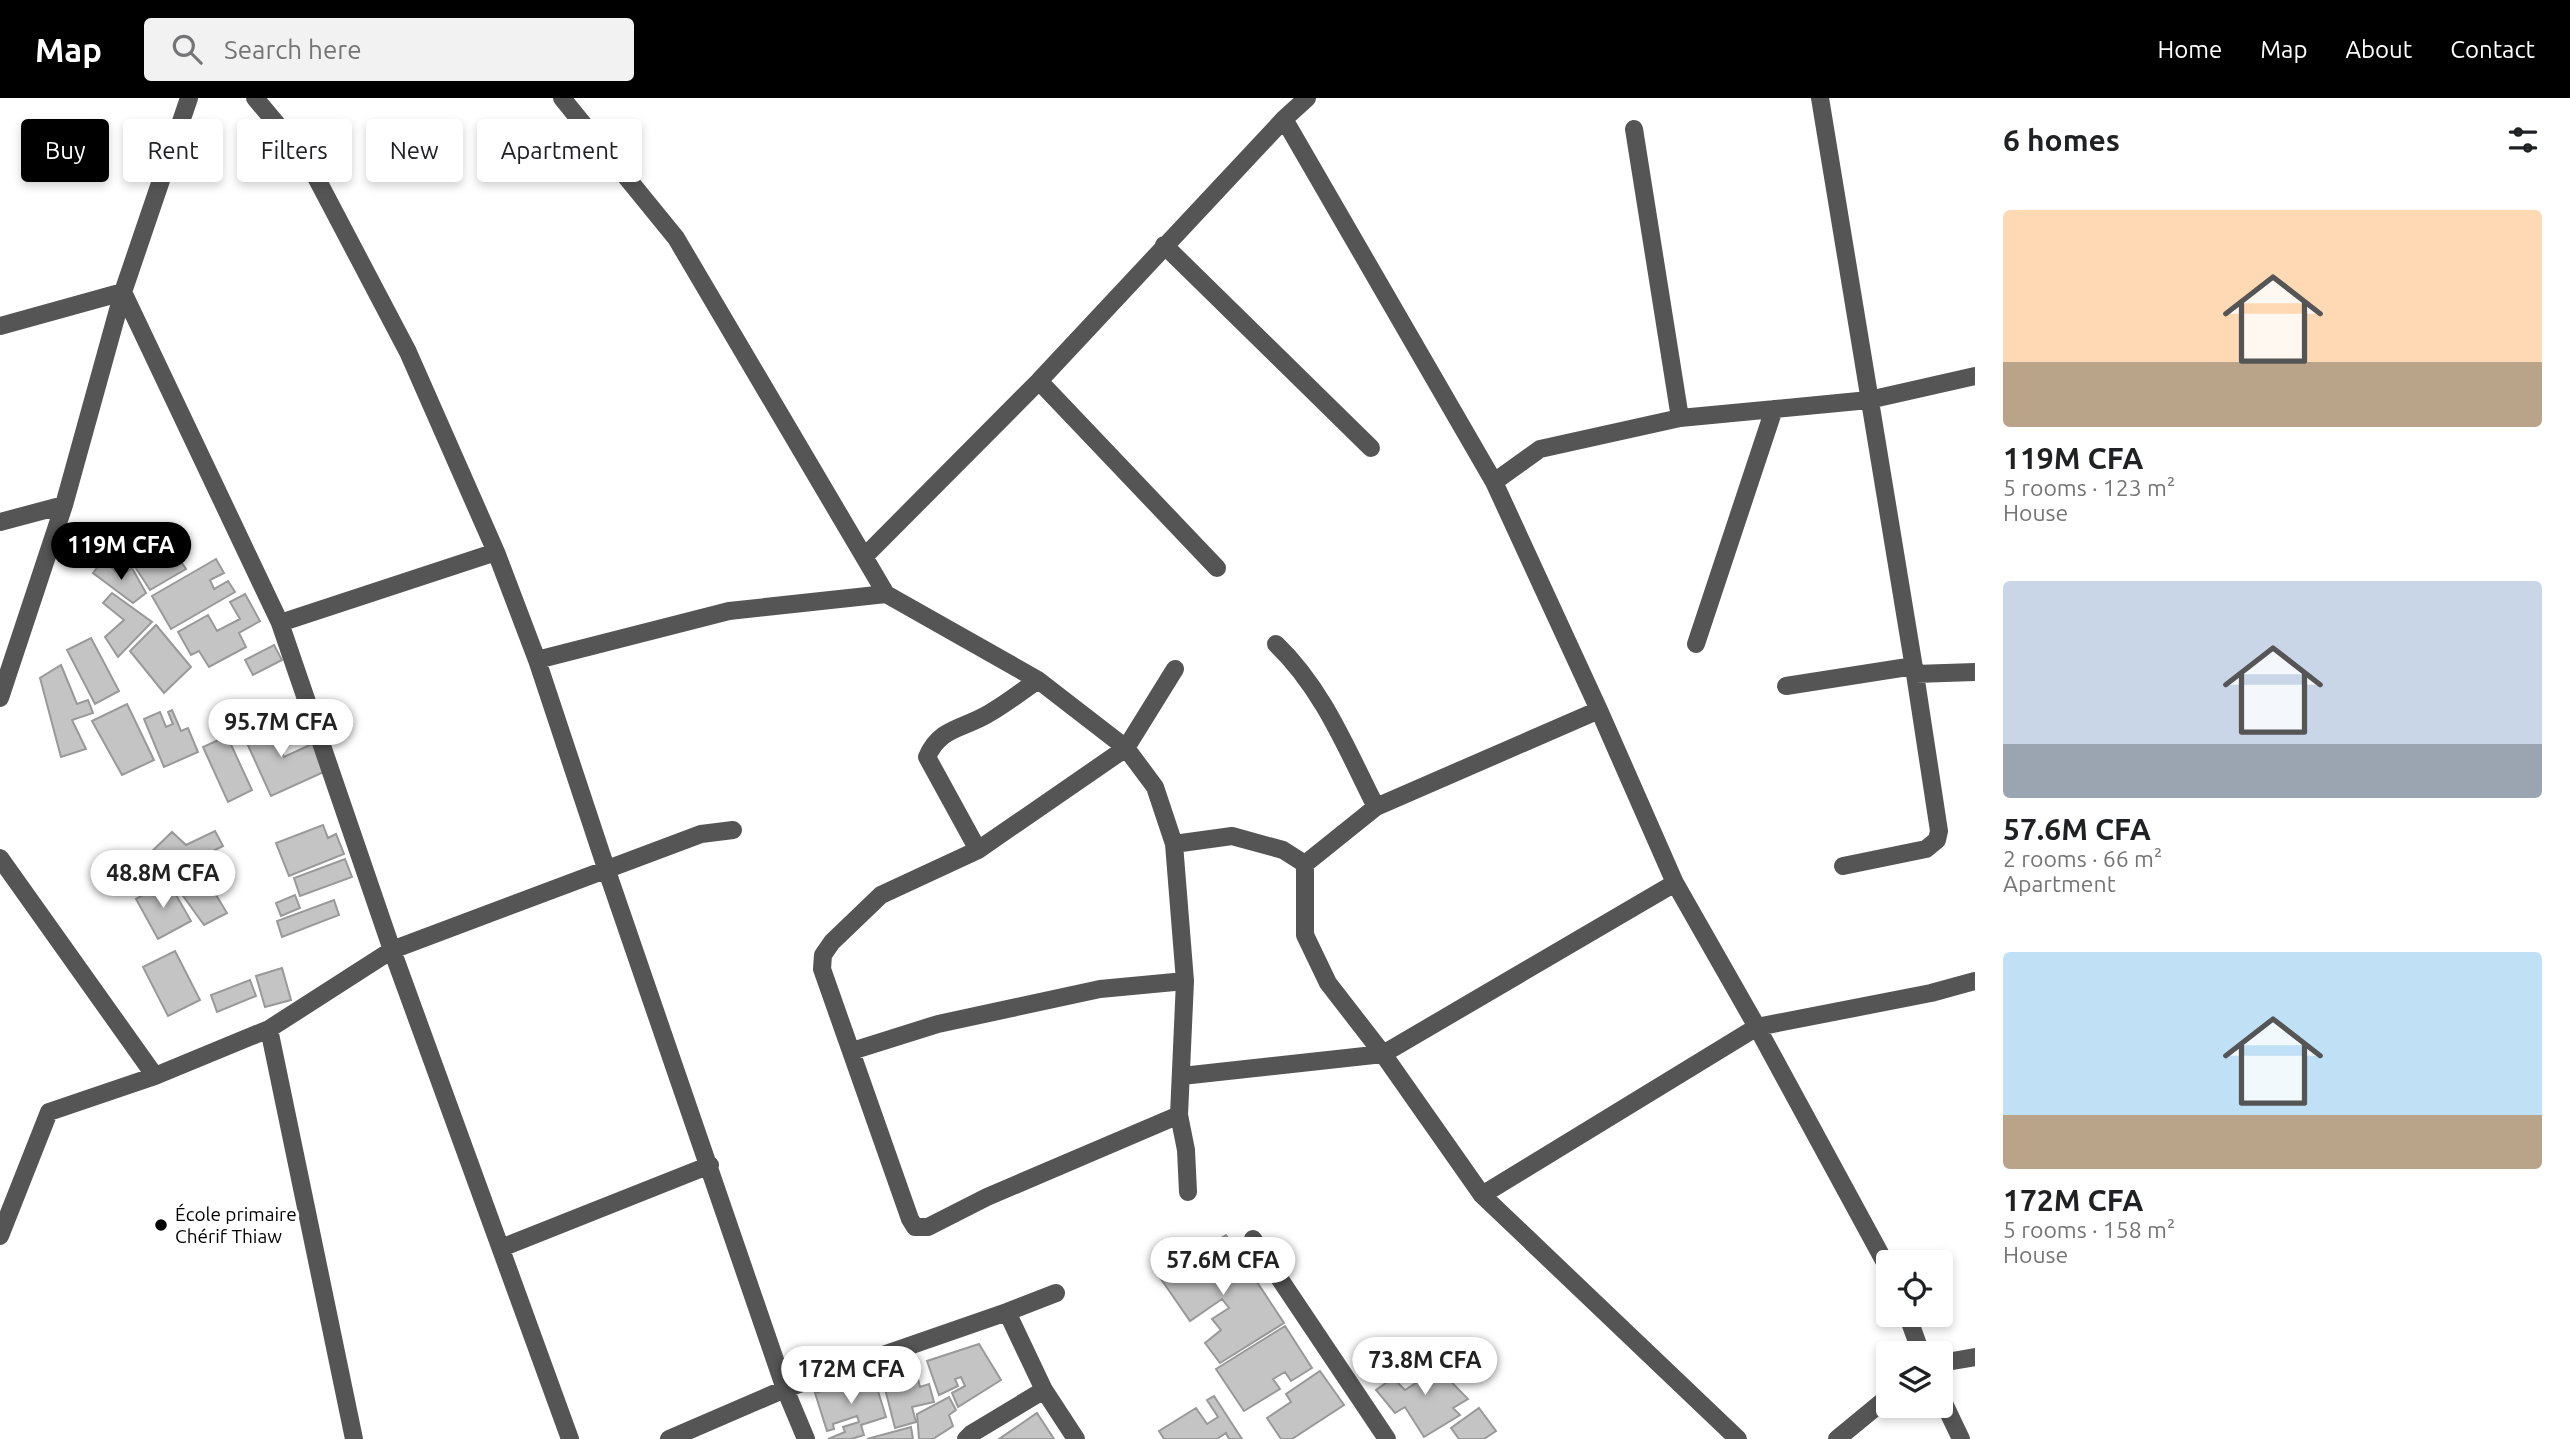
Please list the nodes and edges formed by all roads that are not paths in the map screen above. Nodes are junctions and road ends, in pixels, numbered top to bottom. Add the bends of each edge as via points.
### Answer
1 (256, 98) edge
2 (562, 98) edge
3 (1307, 98) edge
4 (1820, 98) edge
5 (187, 99) edge
6 (1284, 119) junction
7 (1634, 129) dead end
8 (1164, 245) junction
9 (123, 292) junction
10 (0, 326) edge
11 (1975, 376) edge
12 (1039, 381) junction
13 (1868, 400) junction
14 (1774, 409) junction
15 (1680, 418) junction
16 (1371, 448) dead end
17 (1494, 482) junction
18 (64, 505) junction
19 (0, 522) edge
20 (496, 552) junction
21 (864, 557) junction
22 (1217, 568) dead end
23 (886, 594) junction
24 (280, 623) junction
25 (1696, 644) dead end
26 (1276, 645) dead end
27 (537, 660) junction
28 (1175, 669) dead end
29 (1915, 670) junction
30 (1975, 672) edge
31 (1038, 680) junction
32 (1786, 685) dead end
33 (0, 698) edge
34 (1599, 710) junction
35 (1126, 748) junction
36 (1376, 807) junction
37 (733, 830) dead end
38 (1174, 844) junction
39 (978, 850) junction
40 (0, 858) edge
41 (1305, 864) junction
42 (1843, 866) dead end
43 (607, 871) junction
44 (1675, 883) junction
45 (392, 950) junction
46 (1185, 981) junction
47 (1975, 981) edge
48 (1757, 1027) junction
49 (268, 1029) junction
50 (852, 1051) junction
51 (1384, 1054) junction
52 (155, 1076) junction
53 (1182, 1076) junction
54 (1179, 1115) junction
55 (710, 1165) junction
56 (1188, 1192) dead end
57 (1482, 1195) junction
58 (0, 1236) edge
59 (1253, 1239) dead end
60 (501, 1248) junction
61 (1878, 1250) edge
62 (1056, 1293) dead end
63 (1007, 1312) junction
64 (1975, 1357) edge
65 (1953, 1361) edge
66 (785, 1389) junction
67 (1044, 1390) junction
68 (1876, 1407) edge
69 (1951, 1418) edge
70 (354, 1439) edge
71 (570, 1439) edge
72 (669, 1439) edge
73 (806, 1439) edge
74 (966, 1439) edge
75 (1076, 1439) edge
76 (1387, 1439) edge
77 (1738, 1439) edge
78 (1837, 1439) edge
79 (1961, 1439) edge

1 - 20 street via 307,160 408,352
2 - 21 street via 676,239
3 - 6 street
4 - 13 street
5 - 9 street
6 - 8 street
6 - 17 street
7 - 15 street
8 - 12 street
8 - 16 street
9 - 10 street
9 - 18 street
9 - 24 street
11 - 13 street
12 - 21 street
12 - 22 street
13 - 14 street
13 - 29 street
14 - 15 street
14 - 25 street
15 - 17 street via 1539,449
17 - 34 street
18 - 19 street
18 - 33 street
20 - 24 street
20 - 27 street
21 - 23 street
23 - 27 street via 729,611
23 - 31 street
24 - 45 street
26 - 36 street via 1294,661 1322,701
27 - 43 street
28 - 35 street
29 - 30 street
29 - 32 street
29 - 42 street via 1937,840 1926,849
31 - 35 street
31 - 39 street via 987,715 944,733 927,757
34 - 36 street
34 - 44 street
35 - 38 street via 1156,787
35 - 39 street
36 - 41 street
37 - 43 street via 701,834
38 - 41 street via 1233,835 1283,850
38 - 46 street
39 - 50 street via 881,895 823,955 822,969
40 - 52 street
41 - 51 street via 1305,935 1328,983
43 - 45 street
43 - 55 street
44 - 48 street
44 - 51 street
45 - 49 street
45 - 60 street
46 - 50 street via 1087,992 938,1024
46 - 53 street
47 - 48 street
48 - 57 street
48 - 61 street
49 - 52 street
49 - 70 street
50 - 54 street via 915,1227 928,1227
51 - 53 street
51 - 57 street
52 - 58 street via 49,1112
53 - 54 street
54 - 56 street
55 - 60 street
55 - 66 street
57 - 77 street
59 - 76 street
60 - 71 street
62 - 63 street
63 - 66 street
63 - 67 street
64 - 65 street
66 - 72 street
66 - 73 street
67 - 74 street
67 - 75 street
68 - 78 street
69 - 79 street

